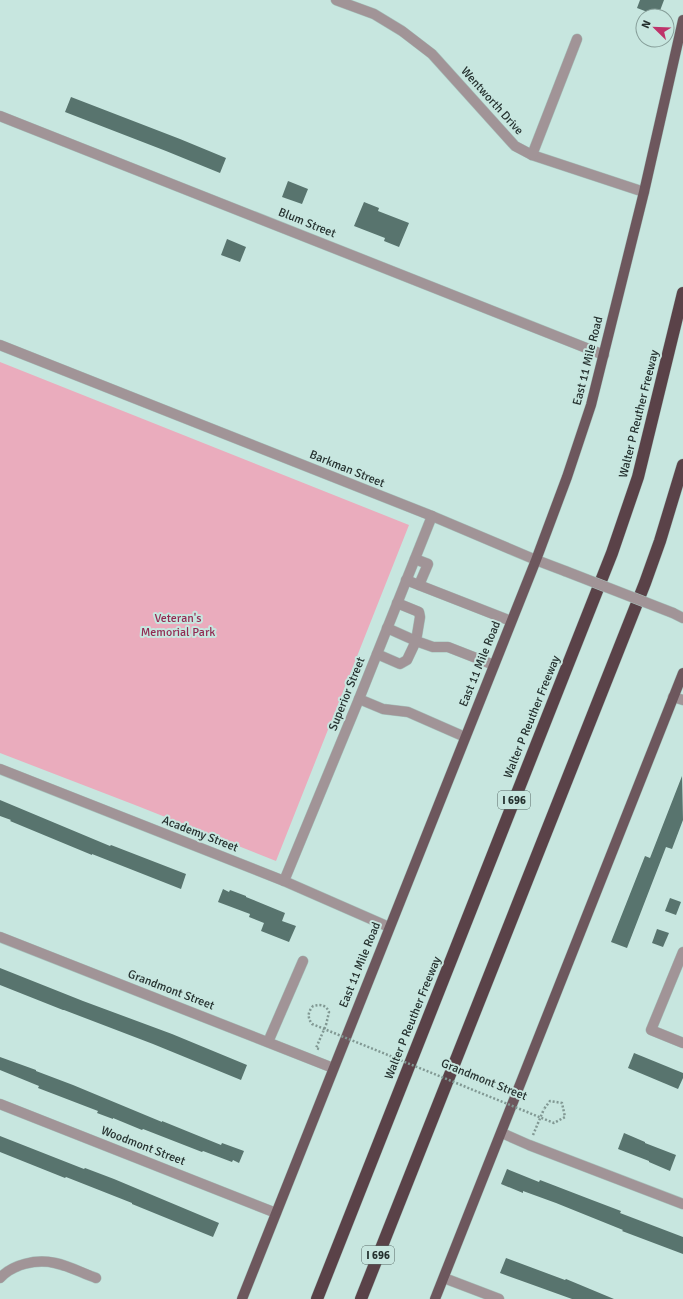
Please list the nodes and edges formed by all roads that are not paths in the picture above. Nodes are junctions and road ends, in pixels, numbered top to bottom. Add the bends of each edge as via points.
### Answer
1 (336, 0) edge
2 (683, 20) edge
3 (577, 39) dead end
4 (0, 116) edge
5 (532, 155) junction
6 (644, 192) junction
7 (683, 293) edge
8 (0, 345) edge
9 (604, 355) junction
10 (683, 465) edge
11 (432, 516) junction
12 (415, 559) junction
13 (536, 560) junction
14 (406, 580) junction
15 (420, 585) junction
16 (397, 603) junction
17 (683, 618) edge
18 (511, 622) junction
19 (387, 628) junction
20 (416, 641) junction
21 (377, 654) junction
22 (494, 665) junction
23 (683, 673) edge
24 (678, 698) edge
25 (359, 699) junction
26 (465, 738) junction
27 (0, 769) edge
28 (284, 881) junction
29 (389, 927) junction
30 (0, 937) edge
31 (683, 952) edge
32 (303, 961) dead end
33 (268, 1042) junction
34 (683, 1043) edge
35 (333, 1068) junction
36 (0, 1104) edge
37 (502, 1133) junction
38 (683, 1204) edge
39 (276, 1213) junction
40 (0, 1278) edge
41 (96, 1278) dead end
42 (444, 1278) junction
43 (242, 1299) edge
44 (317, 1299) edge
45 (361, 1299) edge
46 (435, 1299) edge
47 (499, 1299) edge

1 - 5 street, Wentworth Drive via 374,14 432,54 515,146
2 - 6 main road, East 11 Mile Road
3 - 5 street
4 - 9 street, Blum Street
5 - 6 street, Wentworth Drive
6 - 9 main road, East 11 Mile Road
7 - 44 highway, Walter P Reuther Freeway / I 696 via 638,477 612,553
8 - 11 street, Barkman Street
9 - 13 main road, East 11 Mile Road via 578,445
10 - 45 highway, I 696 via 642,590
11 - 12 street, Superior Street
11 - 13 street, Barkman Street
12 - 14 street, Superior Street
12 - 15 street via 428,564
13 - 17 street, Barkman Street, bridge
13 - 18 main road, East 11 Mile Road
14 - 15 street
14 - 16 street, Superior Street
15 - 18 street
16 - 19 street, Superior Street
16 - 20 street via 419,612
18 - 22 main road, East 11 Mile Road
19 - 20 street
19 - 21 street, Superior Street
20 - 21 street via 407,660 400,664
20 - 22 street via 433,648 448,647
21 - 25 street, Superior Street
22 - 26 main road, East 11 Mile Road
23 - 24 main road
24 - 37 main road
25 - 26 street via 383,709 408,712
25 - 28 street, Superior Street
26 - 29 main road, East 11 Mile Road
27 - 28 street, Academy Street
28 - 29 street, Academy Street
29 - 35 main road, East 11 Mile Road
30 - 33 street, Grandmont Street
31 - 34 street via 651,1030
32 - 33 street
33 - 35 street, Grandmont Street
35 - 39 main road, East 11 Mile Road
36 - 39 street, Woodmont Street
37 - 38 street
37 - 42 main road
39 - 43 main road, East 11 Mile Road
40 - 41 street via 8,1270 36,1262 54,1263
42 - 46 main road
42 - 47 street

